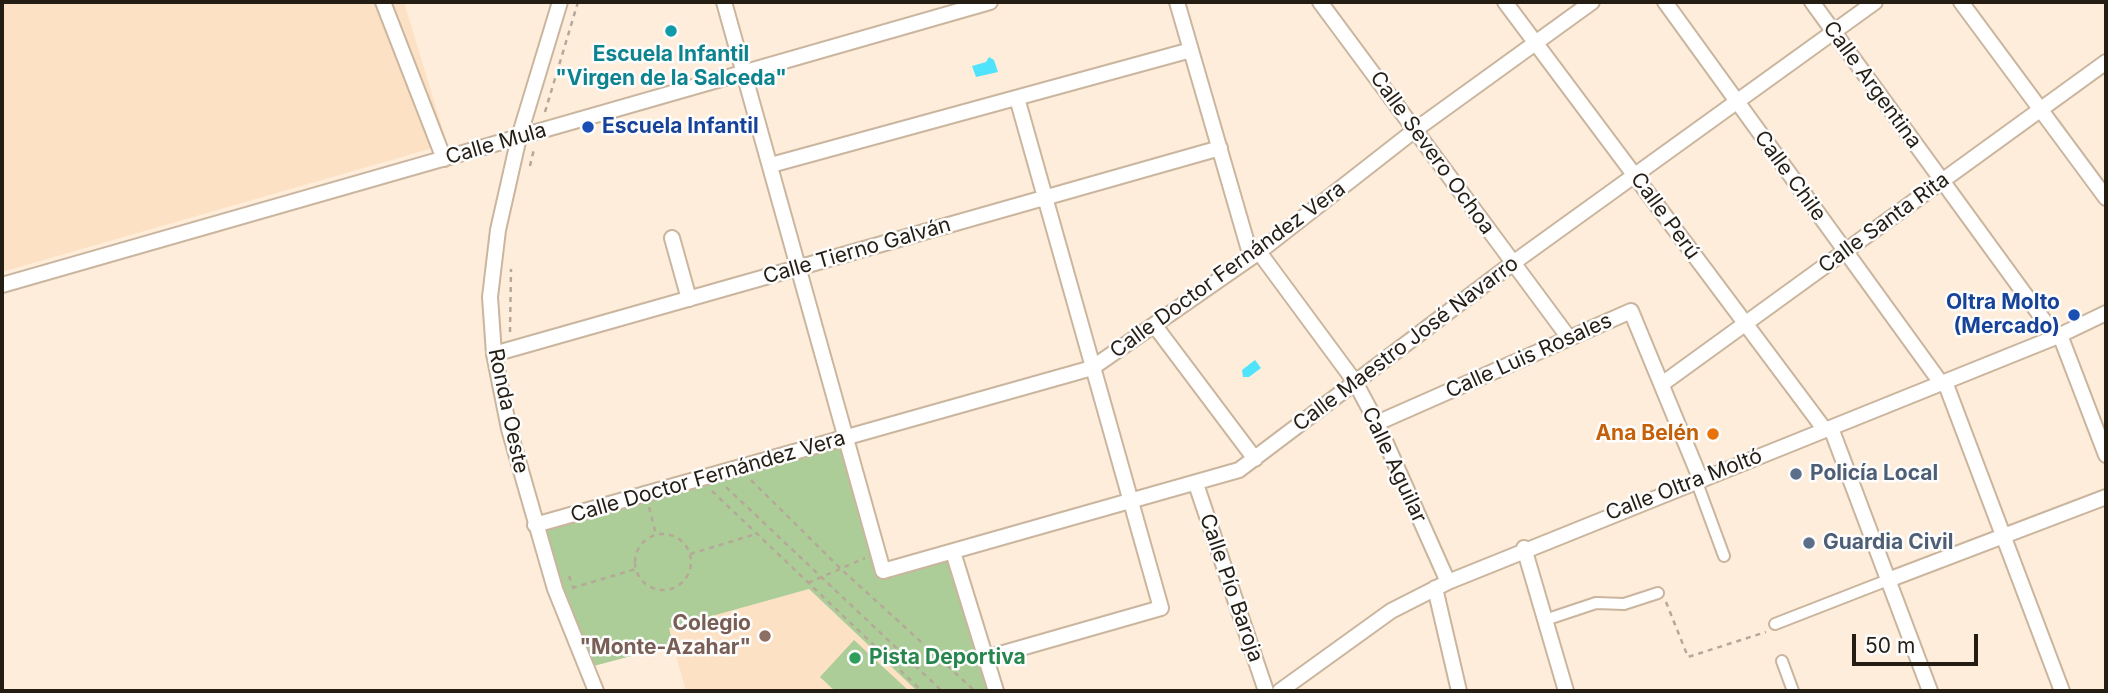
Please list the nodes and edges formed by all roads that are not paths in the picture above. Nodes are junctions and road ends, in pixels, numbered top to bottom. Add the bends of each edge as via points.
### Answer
1 (383, 2) edge
2 (560, 2) edge
3 (724, 2) edge
4 (990, 2) edge
5 (1177, 2) edge
6 (1320, 2) edge
7 (1505, 2) edge
8 (1592, 2) edge
9 (1665, 2) edge
10 (1812, 2) edge
11 (1875, 2) edge
12 (1961, 2) edge
13 (1833, 31) junction
14 (1535, 42) junction
15 (1191, 50) junction
16 (2106, 62) edge
17 (745, 72) junction
18 (1017, 98) junction
19 (1737, 102) junction
20 (2041, 110) junction
21 (1415, 130) junction
22 (519, 137) junction
23 (1220, 148) junction
24 (444, 159) junction
25 (771, 164) junction
26 (1635, 175) junction
27 (1941, 181) junction
28 (1046, 197) junction
29 (2106, 198) edge
30 (672, 238) dead end
31 (1846, 252) junction
32 (1255, 254) junction
33 (1513, 262) junction
34 (800, 267) junction
35 (2, 285) edge
36 (689, 299) junction
37 (2106, 313) edge
38 (1745, 325) junction
39 (1155, 326) junction
40 (2058, 336) junction
41 (1569, 338) junction
42 (494, 354) junction
43 (1092, 368) junction
44 (1355, 382) junction
45 (1943, 382) junction
46 (1661, 384) junction
47 (1377, 423) junction
48 (1828, 429) junction
49 (847, 438) junction
50 (2106, 456) edge
51 (1255, 459) junction
52 (1698, 479) junction
53 (1196, 484) junction
54 (2106, 497) edge
55 (1130, 501) junction
56 (535, 526) junction
57 (2005, 537) junction
58 (1524, 548) junction
59 (953, 552) junction
60 (1724, 556) dead end
61 (1888, 580) junction
62 (1441, 585) junction
63 (1661, 595) road end
64 (1545, 620) junction
65 (1776, 626) road end
66 (986, 658) junction
67 (1782, 661) dead end
68 (596, 691) edge
69 (996, 691) edge
70 (1266, 691) edge
71 (1280, 691) edge
72 (1459, 691) edge
73 (1566, 691) edge
74 (1793, 691) edge
75 (1930, 691) edge
76 (2062, 691) edge

1 - 24 street
2 - 22 street, Ronda Oeste
3 - 17 street
4 - 17 street, Calle Mula
5 - 15 street, Calle Aguilar
6 - 21 street, Calle Severo Ochoa
7 - 14 street, Calle Perú
8 - 14 street, Calle Doctor Fernández Vera
9 - 19 street, Calle Chile
10 - 13 street, Calle Argentina
11 - 13 street, Calle Maestro José Navarro
12 - 20 street
13 - 19 street, Calle Maestro José Navarro
13 - 27 street, Calle Argentina
14 - 21 street, Calle Doctor Fernández Vera
14 - 26 street, Calle Perú
15 - 18 street
15 - 23 street, Calle Aguilar
16 - 20 street, Calle Santa Rita
17 - 22 street, Calle Mula
17 - 25 street
18 - 25 street
18 - 28 street
19 - 26 street, Calle Maestro José Navarro
19 - 31 street, Calle Chile
20 - 27 street, Calle Santa Rita
20 - 29 street
21 - 32 street, Calle Doctor Fernández Vera
21 - 33 street, Calle Severo Ochoa
22 - 24 street, Calle Mula
22 - 42 street, Ronda Oeste via 498,230 491,297
23 - 28 street, Calle Tierno Galván
23 - 32 street, Calle Aguilar
24 - 35 street, Calle Mula
25 - 34 street
26 - 33 street, Calle Maestro José Navarro
26 - 38 street, Calle Perú
27 - 31 street, Calle Santa Rita
27 - 40 street, Calle Argentina
28 - 34 street, Calle Tierno Galván
28 - 43 street
30 - 36 street
31 - 38 street, Calle Santa Rita
31 - 45 street, Calle Chile
32 - 39 street, Calle Doctor Fernández Vera
32 - 44 street, Calle Aguilar
33 - 41 street, Calle Severo Ochoa
33 - 44 street, Calle Maestro José Navarro
34 - 36 street, Calle Tierno Galván
34 - 49 street
36 - 42 street, Calle Tierno Galván
37 - 40 street, Calle Oltra Moltó
38 - 46 street, Calle Santa Rita
38 - 48 street, Calle Perú
39 - 43 street, Calle Doctor Fernández Vera
39 - 51 street
40 - 45 street, Calle Oltra Moltó
40 - 50 street, Calle Argentina
41 - 46 street, Calle Luis Rosales via 1631,311
41 - 47 street, Calle Luis Rosales
42 - 56 street, Ronda Oeste
43 - 49 street, Calle Doctor Fernández Vera
43 - 55 street
44 - 47 street, Calle Aguilar
44 - 51 street, Calle Maestro José Navarro
45 - 48 street, Calle Oltra Moltó
45 - 57 street, Calle Chile
46 - 52 street, Calle Luis Rosales
47 - 62 street, Calle Aguilar
48 - 52 street, Calle Oltra Moltó
48 - 61 street, Calle Perú
49 - 56 street, Calle Doctor Fernández Vera
49 - 59 street, Calle Maestro José Navarro via 883,571
51 - 53 street, Calle Maestro José Navarro via 1239,470
52 - 58 street, Calle Oltra Moltó
52 - 60 street
53 - 55 street, Calle Maestro José Navarro
53 - 70 street, Calle Pío Baroja
54 - 57 street
55 - 59 street, Calle Maestro José Navarro
55 - 66 street via 1161,608
56 - 68 street, Ronda Oeste
57 - 61 street
57 - 76 street, Calle Chile
58 - 62 street, Calle Oltra Moltó
58 - 64 street
59 - 66 street
61 - 65 street
61 - 75 street, Calle Perú
62 - 71 street, Calle Oltra Moltó via 1391,611
62 - 72 street, Calle Aguilar
63 - 64 street via 1624,604 1595,603
64 - 73 street
66 - 69 street
67 - 74 street

